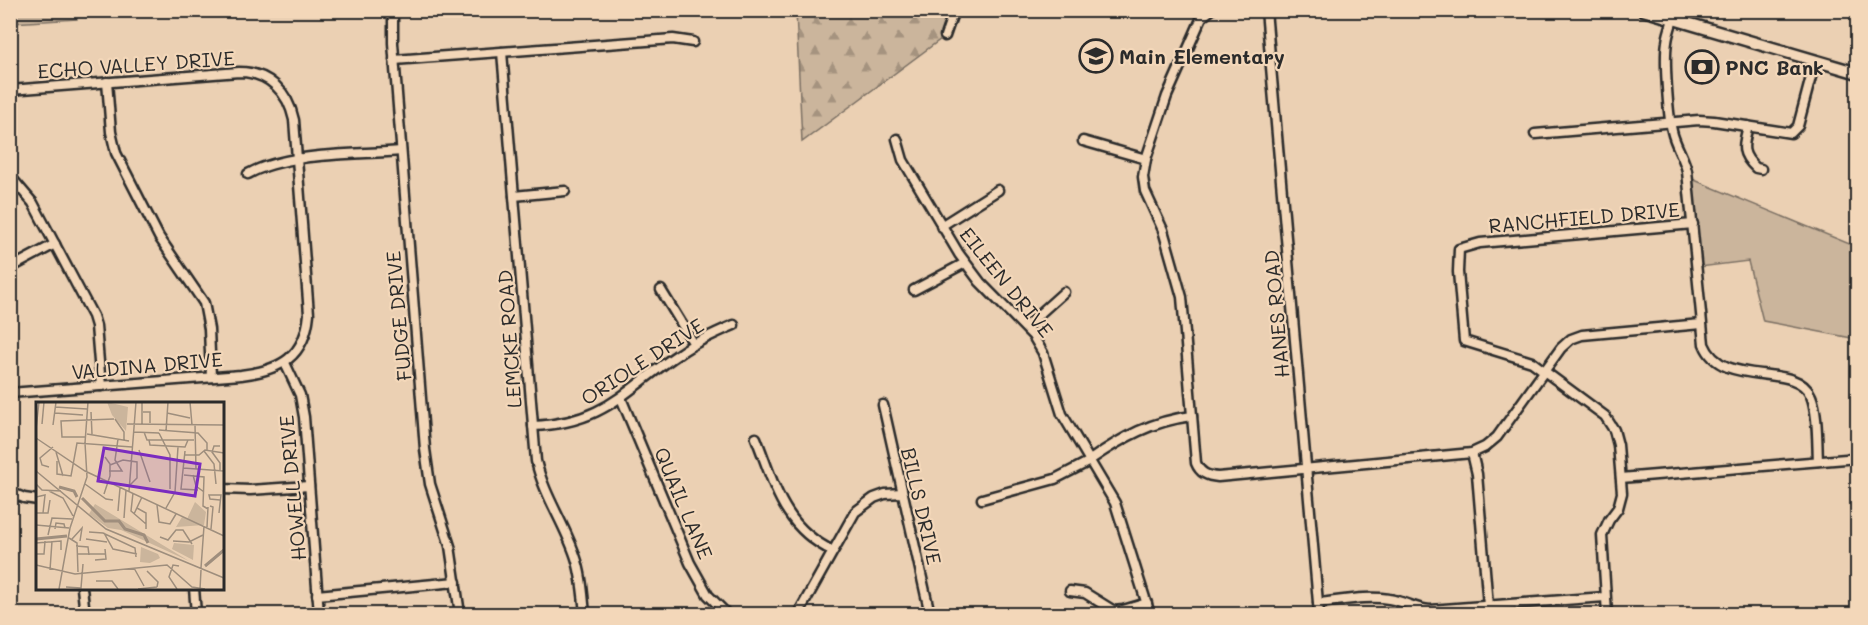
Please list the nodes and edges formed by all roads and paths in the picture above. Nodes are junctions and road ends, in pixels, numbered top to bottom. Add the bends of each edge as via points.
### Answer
1 (393, 10) edge
2 (954, 10) edge
3 (1211, 10) edge
4 (1266, 10) edge
5 (1643, 10) edge
6 (1675, 16) edge
7 (945, 36) dead end
8 (693, 42) dead end
9 (502, 52) junction
10 (394, 60) junction
11 (1815, 62) junction
12 (1857, 73) edge
13 (107, 82) junction
14 (10, 90) edge
15 (1671, 122) junction
16 (1748, 126) junction
17 (1535, 134) dead end
18 (897, 139) dead end
19 (1083, 141) dead end
20 (401, 151) junction
21 (297, 159) junction
22 (1146, 159) junction
23 (1761, 169) dead end
24 (248, 174) dead end
25 (10, 176) edge
26 (998, 190) dead end
27 (565, 191) dead end
28 (514, 195) junction
29 (1692, 224) junction
30 (941, 226) junction
31 (55, 244) junction
32 (965, 263) junction
33 (10, 268) edge
34 (661, 290) dead end
35 (914, 290) dead end
36 (1064, 292) dead end
37 (1701, 324) junction
38 (734, 325) dead end
39 (1025, 327) junction
40 (694, 344) junction
41 (285, 363) junction
42 (1545, 371) junction
43 (211, 376) junction
44 (101, 386) junction
45 (10, 393) edge
46 (621, 398) junction
47 (883, 405) dead end
48 (1192, 416) junction
49 (532, 426) junction
50 (756, 438) dead end
51 (1472, 453) junction
52 (1857, 458) edge
53 (1090, 460) junction
54 (1818, 461) junction
55 (1306, 468) junction
56 (1621, 478) junction
57 (309, 486) junction
58 (224, 489) edge
59 (902, 493) junction
60 (11, 494) edge
61 (982, 499) dead end
62 (36, 500) edge
63 (832, 552) junction
64 (456, 582) junction
65 (82, 589) edge
66 (194, 589) edge
67 (1070, 591) dead end
68 (317, 595) junction
69 (1605, 597) junction
70 (1147, 603) junction
71 (1318, 603) junction
72 (1488, 606) junction
73 (85, 615) edge
74 (196, 615) edge
75 (319, 615) edge
76 (460, 615) edge
77 (585, 615) edge
78 (727, 615) edge
79 (798, 615) edge
80 (930, 615) edge
81 (1150, 615) edge
82 (1319, 615) edge
83 (1606, 615) edge

1 - 10 street, FUDGE DRIVE
2 - 7 street
3 - 22 street via 1202,18 1176,76
4 - 55 street, HANES ROAD
5 - 6 main road
6 - 11 main road
6 - 15 street via 1666,53
8 - 9 street via 673,39
9 - 10 street
9 - 28 street, LEMCKE ROAD
10 - 20 street, FUDGE DRIVE
11 - 12 main road
11 - 16 street via 1795,131 1786,134
13 - 14 street, ECHO VALLEY DRIVE
13 - 21 street, ECHO VALLEY DRIVE via 239,72 264,77 282,91 291,106
13 - 43 street via 116,153 159,237 204,303
15 - 16 street via 1714,121
15 - 17 street
15 - 29 street via 1687,171
16 - 23 street via 1744,154
18 - 30 street, EILEEN DRIVE via 903,160
19 - 22 street
20 - 21 street
20 - 64 street, FUDGE DRIVE via 427,465
21 - 24 street via 269,164
21 - 41 street via 309,314 303,340
22 - 48 street via 1145,191 1163,230 1182,297
25 - 31 street via 30,198
26 - 30 street
27 - 28 street
28 - 49 street, LEMCKE ROAD
29 - 37 street
29 - 42 street, RANCHFIELD DRIVE via 1477,244 1459,249 1464,341 1532,362
30 - 32 street, EILEEN DRIVE
31 - 33 street
31 - 44 street via 93,316
32 - 35 street
32 - 39 street, EILEEN DRIVE
34 - 40 street
36 - 39 street
37 - 42 street via 1578,336 1563,345
37 - 54 street via 1706,348 1722,365 1794,381 1807,389 1814,404
38 - 40 street, ORIOLE DRIVE
39 - 53 street, EILEEN DRIVE via 1043,353 1062,414
40 - 46 street, ORIOLE DRIVE
41 - 43 street, VALDINA DRIVE via 250,374
41 - 57 street, HOWELL DRIVE via 302,402
42 - 51 street via 1497,437
42 - 56 street via 1605,416 1617,440
43 - 44 street, VALDINA DRIVE
44 - 45 street, VALDINA DRIVE
46 - 49 street, ORIOLE DRIVE via 580,419
46 - 78 street, QUAIL LANE via 690,563 708,595
47 - 59 street, BILLS DRIVE
48 - 53 street via 1135,431
48 - 55 street via 1197,467 1209,476
49 - 77 street, LEMCKE ROAD via 544,488 577,561
50 - 63 street via 790,517 807,537
51 - 55 street
51 - 72 street
52 - 54 street
53 - 61 street via 1055,479
53 - 70 street, EILEEN DRIVE via 1115,503
54 - 56 street
55 - 71 street, HANES ROAD
56 - 69 street via 1620,503 1602,535
57 - 58 street
57 - 68 street, HOWELL DRIVE
59 - 63 street via 880,496 859,508
59 - 80 street, BILLS DRIVE
60 - 62 street
63 - 79 street
64 - 68 street
64 - 76 street, FUDGE DRIVE
65 - 73 street
66 - 74 street
67 - 70 street via 1085,593 1114,610
68 - 75 street, HOWELL DRIVE
69 - 72 street
69 - 83 street
70 - 81 street, EILEEN DRIVE
71 - 72 street via 1380,598 1426,610
71 - 82 street, HANES ROAD

